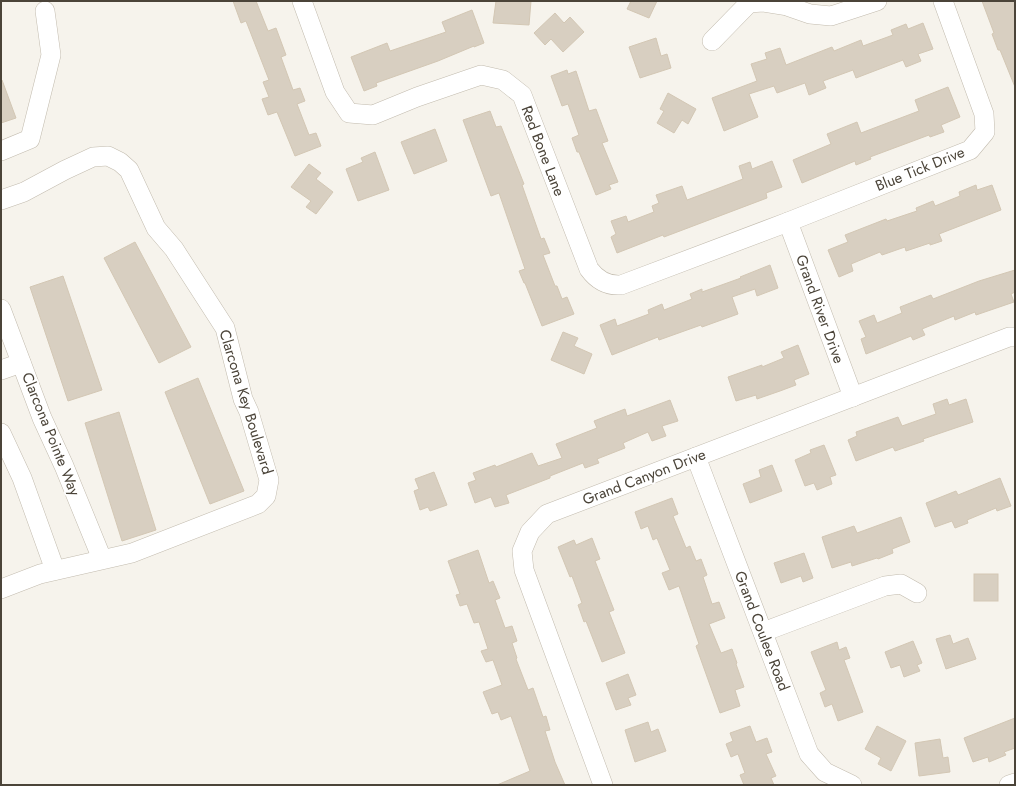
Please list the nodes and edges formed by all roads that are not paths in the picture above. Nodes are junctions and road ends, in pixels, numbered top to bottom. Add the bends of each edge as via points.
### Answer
1 (302, 1) edge
2 (877, 1) edge
3 (943, 1) edge
4 (45, 11) dead end
5 (712, 41) dead end
6 (1, 151) edge
7 (1, 200) edge
8 (788, 222) junction
9 (1, 309) edge
10 (1015, 337) edge
11 (21, 363) junction
12 (1, 370) edge
13 (852, 397) junction
14 (1, 433) edge
15 (696, 457) junction
16 (102, 559) junction
17 (55, 570) junction
18 (1, 589) edge
19 (918, 593) dead end
20 (763, 632) junction
21 (1015, 783) edge
22 (603, 785) edge
23 (852, 785) edge
24 (1009, 785) edge

1 - 8 street, Red Bone Lane via 335,92 349,112 373,115 481,75 503,80 522,96 589,269 603,282 621,284
2 - 5 street via 831,16 810,14 787,6 763,2 749,3
3 - 8 street, Blue Tick Drive via 984,114 985,132 970,150
4 - 6 street via 51,55 30,139
7 - 16 street, Clarcona Key Boulevard via 24,192 93,157 108,156 120,162 129,170 156,228 174,249 225,328 243,399 250,412 269,480 266,496 258,504 132,553
8 - 13 street, Grand River Drive
9 - 11 street, Clarcona Pointe Way
10 - 13 street, Grand Canyon Drive via 1009,337
11 - 12 street
11 - 16 street, Clarcona Pointe Way
13 - 15 street, Grand Canyon Drive
14 - 17 street via 22,478
15 - 20 street, Grand Coulee Road
15 - 22 street, Grand Canyon Drive via 547,514 530,532 522,551 524,570
16 - 17 street, Clarcona Key Boulevard
17 - 18 street, Clarcona Key Boulevard
19 - 20 street via 901,584 885,586
20 - 23 street, Grand Coulee Road via 809,754 825,772
21 - 24 street

